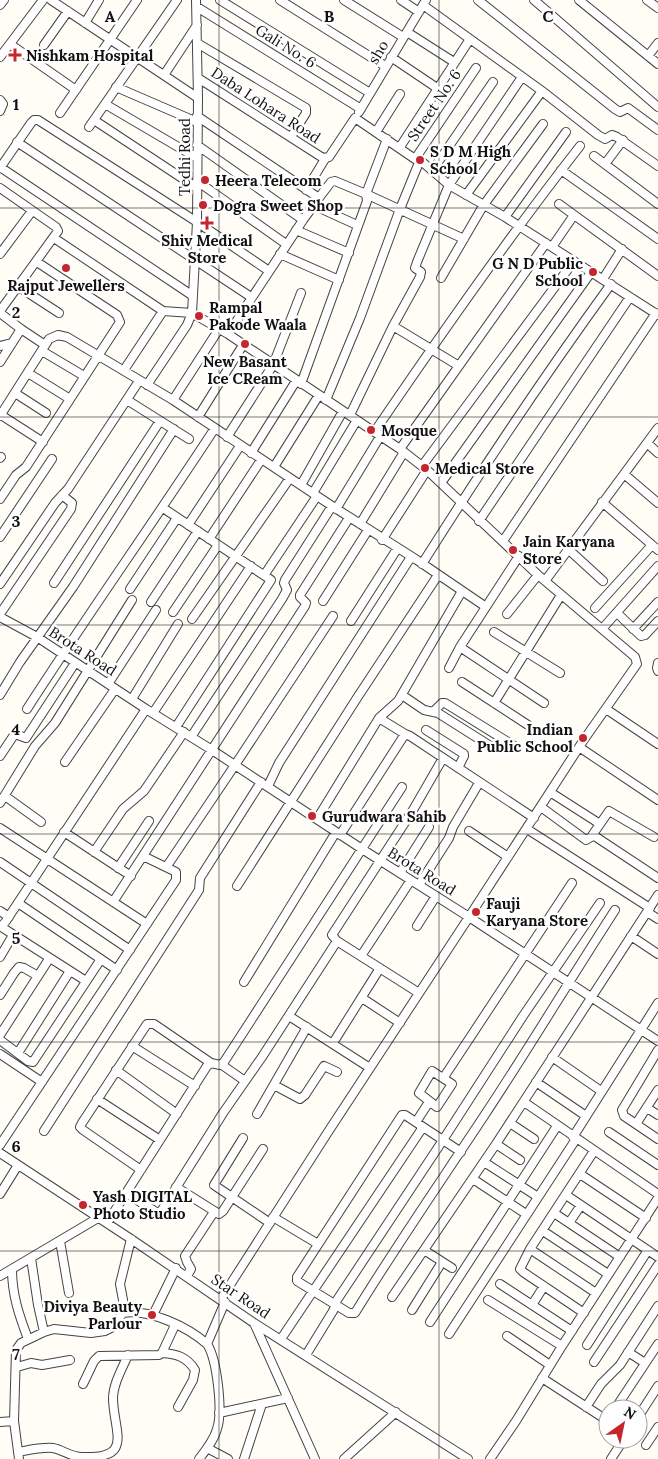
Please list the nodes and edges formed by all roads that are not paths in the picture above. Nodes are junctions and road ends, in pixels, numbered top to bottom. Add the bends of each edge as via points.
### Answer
1 (4, 0) edge
2 (43, 0) edge
3 (53, 0) edge
4 (99, 0) edge
5 (138, 0) edge
6 (177, 0) edge
7 (220, 0) edge
8 (280, 0) edge
9 (344, 0) edge
10 (401, 0) edge
11 (478, 0) edge
12 (534, 0) edge
13 (579, 0) edge
14 (647, 0) edge
15 (196, 4) edge
16 (0, 5) edge
17 (423, 6) edge
18 (658, 8) edge
19 (68, 11) junction
20 (85, 23) junction
21 (197, 25) junction
22 (405, 34) junction
23 (470, 39) junction
24 (111, 41) junction
25 (197, 43) junction
26 (658, 43) edge
27 (10, 44) junction
28 (44, 45) dead end
29 (0, 56) edge
30 (648, 56) junction
31 (137, 57) junction
32 (391, 57) junction
33 (454, 62) junction
34 (658, 64) edge
35 (385, 66) junction
36 (476, 68) dead end
37 (164, 74) junction
38 (198, 78) junction
39 (522, 78) junction
40 (494, 82) dead end
41 (116, 87) junction
42 (437, 88) junction
43 (76, 90) junction
44 (542, 91) junction
45 (370, 93) junction
46 (400, 94) dead end
47 (198, 98) junction
48 (0, 100) edge
49 (105, 104) junction
50 (658, 107) edge
51 (361, 109) junction
52 (0, 111) edge
53 (60, 113) dead end
54 (355, 118) junction
55 (198, 119) junction
56 (94, 120) junction
57 (543, 124) dead end
58 (89, 128) dead end
59 (658, 130) edge
60 (376, 132) junction
61 (566, 132) dead end
62 (291, 138) junction
63 (387, 138) junction
64 (623, 140) junction
65 (17, 142) junction
66 (198, 145) junction
67 (580, 146) dead end
68 (400, 147) junction
69 (594, 156) dead end
70 (197, 158) junction
71 (325, 159) junction
72 (418, 159) junction
73 (605, 164) junction
74 (658, 166) edge
75 (0, 167) edge
76 (561, 170) junction
77 (432, 171) junction
78 (197, 185) junction
79 (449, 185) junction
80 (306, 190) junction
81 (2, 192) edge
82 (366, 194) junction
83 (466, 195) junction
84 (316, 202) junction
85 (559, 204) dead end
86 (658, 204) edge
87 (483, 206) junction
88 (400, 209) junction
89 (32, 210) junction
90 (574, 215) junction
91 (504, 217) junction
92 (303, 220) junction
93 (197, 222) junction
94 (433, 224) junction
95 (357, 225) junction
96 (519, 226) junction
97 (296, 230) junction
98 (54, 238) junction
99 (464, 239) junction
100 (658, 240) edge
101 (286, 244) junction
102 (549, 245) junction
103 (622, 249) junction
104 (349, 253) junction
105 (0, 254) edge
106 (280, 254) junction
107 (195, 260) junction
108 (574, 261) junction
109 (37, 262) junction
110 (269, 271) junction
111 (592, 271) junction
112 (658, 276) edge
113 (441, 278) dead end
114 (603, 278) junction
115 (339, 280) junction
116 (612, 284) junction
117 (19, 287) junction
118 (301, 293) dead end
119 (193, 296) junction
120 (251, 297) junction
121 (630, 297) junction
122 (163, 311) junction
123 (0, 312) edge
124 (60, 313) dead end
125 (192, 313) junction
126 (657, 314) edge
127 (394, 326) junction
128 (21, 328) junction
129 (218, 329) junction
130 (228, 334) junction
131 (12, 343) junction
132 (243, 345) junction
133 (0, 346) edge
134 (44, 348) junction
135 (431, 348) junction
136 (99, 355) junction
137 (0, 362) edge
138 (274, 365) junction
139 (459, 366) junction
140 (124, 370) junction
141 (28, 373) junction
142 (84, 376) junction
143 (139, 381) junction
144 (298, 382) junction
145 (147, 385) junction
146 (15, 393) junction
147 (323, 398) junction
148 (70, 399) junction
149 (127, 400) junction
150 (173, 400) junction
151 (46, 413) dead end
152 (347, 413) junction
153 (0, 415) edge
154 (198, 417) junction
155 (357, 420) junction
156 (160, 421) junction
157 (215, 428) junction
158 (658, 428) edge
159 (174, 429) junction
160 (378, 433) junction
161 (227, 437) junction
162 (189, 438) dead end
163 (42, 442) junction
164 (647, 443) junction
165 (240, 446) junction
166 (402, 450) junction
167 (251, 453) junction
168 (658, 453) edge
169 (52, 459) dead end
170 (261, 460) junction
171 (274, 467) junction
172 (425, 468) junction
173 (624, 474) junction
174 (290, 478) junction
175 (441, 483) junction
176 (301, 485) junction
177 (62, 495) junction
178 (315, 495) junction
179 (0, 499) edge
180 (602, 502) junction
181 (460, 503) junction
182 (658, 503) edge
183 (163, 508) junction
184 (334, 508) junction
185 (177, 518) junction
186 (349, 518) junction
187 (479, 521) junction
188 (360, 524) junction
189 (188, 525) junction
190 (368, 530) junction
191 (198, 531) junction
192 (0, 537) edge
193 (209, 539) junction
194 (382, 540) junction
195 (503, 541) junction
196 (218, 545) junction
197 (655, 548) edge
198 (397, 549) junction
199 (568, 549) junction
200 (236, 556) junction
201 (519, 556) junction
202 (412, 557) junction
203 (422, 564) junction
204 (250, 566) junction
205 (658, 566) edge
206 (265, 574) junction
207 (438, 575) junction
208 (538, 575) junction
209 (545, 581) junction
210 (603, 581) dead end
211 (54, 583) dead end
212 (0, 584) edge
213 (130, 589) dead end
214 (462, 592) junction
215 (562, 595) junction
216 (132, 600) dead end
217 (323, 601) dead end
218 (151, 602) dead end
219 (658, 602) edge
220 (486, 606) junction
221 (595, 608) dead end
222 (156, 610) dead end
223 (173, 612) dead end
224 (617, 613) junction
225 (507, 614) dead end
226 (0, 615) edge
227 (332, 616) dead end
228 (192, 619) dead end
229 (658, 620) edge
230 (351, 621) dead end
231 (178, 624) dead end
232 (602, 629) junction
233 (633, 629) junction
234 (494, 632) dead end
235 (37, 637) junction
236 (460, 646) junction
237 (527, 652) junction
238 (62, 654) junction
239 (74, 663) junction
240 (658, 664) edge
241 (449, 668) dead end
242 (658, 670) edge
243 (88, 671) junction
244 (560, 674) dead end
245 (509, 680) junction
246 (462, 682) dead end
247 (112, 686) junction
248 (0, 695) edge
249 (402, 695) junction
250 (132, 699) junction
251 (494, 703) junction
252 (544, 703) dead end
253 (27, 709) dead end
254 (606, 709) junction
255 (149, 711) junction
256 (433, 712) junction
257 (380, 718) junction
258 (528, 725) dead end
259 (176, 727) junction
260 (426, 730) dead end
261 (404, 734) junction
262 (187, 735) junction
263 (657, 740) edge
264 (579, 747) junction
265 (516, 748) dead end
266 (496, 749) dead end
267 (212, 750) junction
268 (0, 756) edge
269 (443, 758) junction
270 (65, 762) dead end
271 (235, 766) junction
272 (458, 768) junction
273 (479, 783) junction
274 (264, 784) junction
275 (402, 787) dead end
276 (550, 792) junction
277 (2, 800) edge
278 (658, 800) edge
279 (291, 802) junction
280 (541, 807) junction
281 (534, 818) junction
282 (317, 819) junction
283 (149, 821) dead end
284 (41, 822) dead end
285 (600, 824) junction
286 (429, 827) dead end
287 (0, 828) edge
288 (527, 829) junction
289 (469, 831) dead end
290 (64, 832) junction
291 (338, 834) junction
292 (593, 835) junction
293 (654, 838) dead end
294 (362, 849) junction
295 (94, 852) junction
296 (143, 856) junction
297 (508, 856) junction
298 (46, 860) junction
299 (380, 861) junction
300 (0, 862) edge
301 (167, 866) junction
302 (118, 868) junction
303 (400, 873) junction
304 (131, 876) junction
305 (658, 878) edge
306 (411, 880) junction
307 (32, 882) junction
308 (572, 883) dead end
309 (237, 886) dead end
310 (419, 886) junction
311 (658, 895) edge
312 (436, 896) junction
313 (113, 902) junction
314 (600, 903) dead end
315 (18, 904) junction
316 (614, 910) dead end
317 (648, 910) junction
318 (0, 911) edge
319 (9, 917) junction
320 (469, 917) junction
321 (658, 919) edge
322 (147, 924) junction
323 (1, 926) edge
324 (417, 926) dead end
325 (13, 935) junction
326 (632, 936) junction
327 (337, 941) junction
328 (130, 950) junction
329 (525, 953) junction
330 (658, 954) edge
331 (361, 956) junction
332 (0, 957) edge
333 (50, 959) junction
334 (101, 959) junction
335 (380, 968) junction
336 (117, 970) junction
337 (70, 971) junction
338 (553, 971) junction
339 (38, 976) junction
340 (86, 981) junction
341 (244, 982) dead end
342 (569, 982) junction
343 (419, 993) junction
344 (0, 995) edge
345 (592, 997) junction
346 (362, 998) junction
347 (658, 1003) edge
348 (289, 1016) junction
349 (400, 1023) junction
350 (307, 1027) junction
351 (640, 1030) junction
352 (0, 1035) edge
353 (658, 1041) edge
354 (3, 1042) edge
355 (333, 1043) junction
356 (132, 1046) junction
357 (658, 1050) edge
358 (18, 1053) junction
359 (0, 1054) edge
360 (552, 1057) junction
361 (211, 1063) junction
362 (222, 1065) junction
363 (370, 1068) junction
364 (116, 1070) junction
365 (337, 1072) dead end
366 (444, 1078) junction
367 (245, 1081) junction
368 (42, 1082) junction
369 (536, 1082) junction
370 (274, 1085) junction
371 (195, 1086) junction
372 (658, 1090) edge
373 (601, 1091) junction
374 (97, 1099) junction
375 (428, 1102) junction
376 (524, 1102) junction
377 (647, 1108) junction
378 (177, 1114) junction
379 (257, 1114) dead end
380 (658, 1115) edge
381 (586, 1116) junction
382 (510, 1123) junction
383 (419, 1124) junction
384 (636, 1124) junction
385 (557, 1126) junction
386 (44, 1131) dead end
387 (609, 1132) dead end
388 (243, 1138) dead end
389 (574, 1138) junction
390 (534, 1139) dead end
391 (658, 1139) edge
392 (160, 1140) junction
393 (443, 1140) junction
394 (496, 1144) junction
395 (0, 1145) edge
396 (263, 1149) dead end
397 (594, 1151) junction
398 (461, 1152) junction
399 (0, 1154) edge
400 (520, 1160) dead end
401 (484, 1162) junction
402 (18, 1166) junction
403 (658, 1166) edge
404 (141, 1170) junction
405 (580, 1174) junction
406 (473, 1179) junction
407 (519, 1185) junction
408 (176, 1187) junction
409 (126, 1193) junction
410 (0, 1194) edge
411 (658, 1194) edge
412 (566, 1195) junction
413 (538, 1197) junction
414 (232, 1198) junction
415 (658, 1198) edge
416 (508, 1202) junction
417 (581, 1205) junction
418 (214, 1212) junction
419 (554, 1213) junction
420 (526, 1214) junction
421 (98, 1218) junction
422 (646, 1218) junction
423 (272, 1220) junction
424 (569, 1223) junction
425 (107, 1224) junction
426 (543, 1231) junction
427 (131, 1239) junction
428 (632, 1239) junction
429 (60, 1241) junction
430 (318, 1244) junction
431 (530, 1249) junction
432 (424, 1250) junction
433 (655, 1253) edge
434 (620, 1257) junction
435 (30, 1258) junction
436 (442, 1262) junction
437 (658, 1265) edge
438 (176, 1268) junction
439 (452, 1268) dead end
440 (12, 1269) junction
441 (608, 1274) junction
442 (0, 1276) edge
443 (187, 1276) junction
444 (500, 1284) dead end
445 (544, 1286) junction
446 (313, 1291) junction
447 (69, 1293) dead end
448 (596, 1293) junction
449 (392, 1297) dead end
450 (488, 1300) dead end
451 (223, 1301) junction
452 (336, 1305) junction
453 (532, 1305) junction
454 (658, 1306) edge
455 (412, 1310) dead end
456 (123, 1313) junction
457 (584, 1313) junction
458 (153, 1316) junction
459 (430, 1322) dead end
460 (254, 1323) junction
461 (175, 1324) junction
462 (572, 1331) junction
463 (44, 1332) junction
464 (449, 1334) dead end
465 (507, 1336) dead end
466 (281, 1338) junction
467 (28, 1339) junction
468 (207, 1344) junction
469 (658, 1344) edge
470 (587, 1345) dead end
471 (562, 1346) junction
472 (628, 1352) junction
473 (162, 1353) junction
474 (128, 1355) junction
475 (306, 1355) junction
476 (70, 1360) dead end
477 (594, 1362) dead end
478 (645, 1363) junction
479 (550, 1365) junction
480 (16, 1367) junction
481 (542, 1378) junction
482 (83, 1384) dead end
483 (658, 1386) edge
484 (288, 1398) junction
485 (622, 1399) edge
486 (648, 1402) edge
487 (262, 1404) junction
488 (178, 1407) dead end
489 (586, 1407) junction
490 (396, 1412) junction
491 (219, 1413) junction
492 (598, 1415) edge
493 (14, 1421) junction
494 (0, 1422) edge
495 (658, 1427) edge
496 (648, 1442) edge
497 (207, 1448) junction
498 (18, 1455) edge
499 (199, 1459) edge
500 (228, 1459) edge
501 (244, 1459) edge
502 (315, 1459) edge
503 (344, 1459) edge
504 (468, 1459) edge
505 (490, 1459) edge

1 - 16 street
2 - 27 street
3 - 19 street
4 - 20 street
5 - 24 street
6 - 31 street
7 - 45 street
8 - 35 street
9 - 22 street
10 - 17 street
11 - 59 street via 615,109 620,112 628,108
12 - 50 street
13 - 30 street
14 - 18 street
15 - 21 street, Tedhi Road
15 - 51 street, Gali No. 6
17 - 22 street, sho
17 - 23 street
19 - 20 street
19 - 28 street
20 - 24 street
21 - 25 street, Tedhi Road
21 - 37 street
22 - 32 street, sho
22 - 33 street
23 - 33 street
23 - 39 street
24 - 31 street
24 - 43 street
25 - 38 street, Tedhi Road
25 - 62 street via 306,108
26 - 30 street
27 - 29 street
27 - 43 street
30 - 34 street
31 - 37 street
31 - 41 street
32 - 35 street, sho
32 - 42 street
33 - 42 street
35 - 45 street, sho
36 - 72 street, Street No. 6
37 - 47 street
38 - 47 street, Tedhi Road
38 - 62 street, Daba Lohara Road
39 - 44 street
39 - 79 street
40 - 77 street
41 - 49 street
41 - 55 street
42 - 68 street
43 - 53 street
44 - 64 street via 602,138 612,135
44 - 83 street
45 - 51 street, sho
46 - 60 street
47 - 55 street, Tedhi Road
48 - 52 street via 3,104
49 - 56 street
49 - 70 street
51 - 54 street, sho
54 - 60 street
54 - 71 street, Daba Lohara Road
55 - 66 street, Tedhi Road
55 - 80 street
56 - 58 street
56 - 78 street
57 - 87 street
60 - 63 street
61 - 91 street
62 - 71 street, Daba Lohara Road
63 - 68 street
63 - 82 street
64 - 73 street
64 - 74 street
65 - 75 street
65 - 93 street via 31,123 38,120
65 - 107 street
66 - 70 street, Tedhi Road
66 - 92 street
67 - 76 street
68 - 72 street
69 - 73 street
70 - 78 street, Tedhi Road
71 - 80 street
72 - 77 street
72 - 88 street, Street No. 6
73 - 86 street
75 - 119 street
76 - 96 street
76 - 100 street
77 - 79 street
78 - 93 street, Tedhi Road
78 - 101 street
79 - 83 street
79 - 94 street
80 - 84 street via 319,198
81 - 89 street
82 - 84 street via 335,181
82 - 88 street
82 - 95 street via 367,201
83 - 87 street
84 - 92 street
84 - 95 street
85 - 90 street
87 - 91 street
87 - 99 street
88 - 94 street
88 - 147 street, Street No. 6 via 360,318
89 - 98 street via 58,229
89 - 105 street
90 - 102 street
90 - 103 street
91 - 96 street
92 - 97 street
93 - 107 street, Tedhi Road
93 - 110 street
94 - 99 street
94 - 127 street via 415,267 421,272 420,277
95 - 104 street
96 - 102 street
96 - 135 street
97 - 101 street
97 - 104 street
98 - 109 street
98 - 122 street
99 - 113 street
101 - 106 street
102 - 108 street
102 - 139 street
103 - 112 street
103 - 114 street
104 - 115 street
106 - 110 street
106 - 115 street
107 - 119 street, Tedhi Road
107 - 120 street
108 - 111 street
108 - 172 street
109 - 117 street
109 - 136 street via 121,320
110 - 120 street
111 - 114 street
111 - 175 street
114 - 116 street
115 - 144 street
116 - 121 street
116 - 181 street via 570,340
117 - 123 street
117 - 124 street
118 - 138 street
119 - 125 street, Tedhi Road
120 - 130 street
121 - 126 street
121 - 187 street
122 - 125 street
122 - 140 street
123 - 128 street
125 - 129 street
125 - 145 street
126 - 195 street
127 - 135 street
127 - 152 street
128 - 131 street
128 - 134 street
129 - 130 street
129 - 150 street
130 - 132 street
131 - 133 street
131 - 137 street
132 - 138 street
132 - 154 street
134 - 136 street via 49,339 58,335
134 - 141 street
134 - 142 street
135 - 139 street
135 - 160 street
136 - 140 street
136 - 142 street
138 - 144 street
138 - 161 street
139 - 166 street
140 - 143 street
141 - 146 street
141 - 148 street
142 - 148 street
143 - 145 street
143 - 149 street
144 - 147 street
144 - 167 street
145 - 150 street
146 - 151 street
146 - 153 street
147 - 152 street
147 - 171 street, Street No. 6
148 - 163 street
149 - 156 street
149 - 177 street
150 - 154 street
152 - 155 street
152 - 176 street
153 - 163 street
154 - 157 street
155 - 160 street
155 - 178 street
156 - 159 street
156 - 211 street
157 - 161 street
157 - 183 street
158 - 164 street
159 - 162 street
159 - 235 street
160 - 166 street
160 - 184 street
161 - 165 street
163 - 179 street
164 - 168 street
164 - 173 street
165 - 167 street
165 - 189 street
166 - 172 street
166 - 188 street
167 - 170 street
169 - 192 street
170 - 171 street
170 - 193 street
171 - 174 street
172 - 175 street
172 - 194 street
173 - 180 street
173 - 182 street
174 - 176 street
174 - 200 street
175 - 181 street
176 - 178 street
177 - 212 street
177 - 226 street via 72,503 71,508
178 - 184 street
178 - 206 street
180 - 197 street
180 - 199 street
181 - 187 street
181 - 203 street
183 - 185 street
183 - 238 street
184 - 186 street
184 - 262 street via 285,580 287,590 282,599
185 - 189 street
185 - 213 street
186 - 188 street
186 - 267 street via 300,595 305,606
187 - 195 street
188 - 190 street
189 - 191 street
190 - 194 street
190 - 217 street
191 - 193 street
191 - 218 street
193 - 196 street
194 - 198 street
195 - 201 street
196 - 200 street
196 - 223 street
197 - 221 street
198 - 202 street
198 - 230 street
199 - 209 street
199 - 210 street
200 - 204 street
200 - 228 street
201 - 208 street
201 - 220 street
202 - 203 street
202 - 274 street
203 - 207 street
204 - 206 street
204 - 255 street
205 - 224 street
206 - 259 street via 271,580
207 - 214 street
207 - 279 street
208 - 209 street
208 - 225 street
209 - 215 street
214 - 220 street
214 - 249 street
215 - 232 street
215 - 237 street
216 - 243 street
219 - 233 street
220 - 236 street
222 - 247 street
224 - 232 street
224 - 233 street
226 - 235 street, Brota Road
227 - 271 street
229 - 233 street via 643,636
231 - 250 street
232 - 254 street via 637,660 636,667
234 - 237 street
235 - 238 street, Brota Road
235 - 248 street
236 - 241 street
236 - 245 street
237 - 244 street
237 - 245 street
238 - 239 street, Brota Road
238 - 253 street
239 - 243 street, Brota Road
239 - 268 street via 26,738 16,734
240 - 242 street
243 - 247 street, Brota Road
243 - 277 street
245 - 251 street
245 - 252 street
246 - 251 street
247 - 250 street, Brota Road
247 - 270 street
249 - 256 street via 424,710
249 - 257 street
250 - 255 street, Brota Road
251 - 258 street
254 - 263 street
254 - 264 street
255 - 259 street, Brota Road
255 - 290 street
256 - 265 street via 444,703
256 - 266 street
257 - 261 street
257 - 282 street
259 - 262 street, Brota Road
260 - 272 street via 464,754
261 - 269 street
261 - 291 street
262 - 267 street, Brota Road
262 - 295 street via 144,792 123,809
264 - 276 street
264 - 278 street
267 - 271 street, Brota Road
267 - 296 street
269 - 272 street
269 - 299 street
271 - 274 street, Brota Road
271 - 301 street
272 - 273 street
273 - 281 street
273 - 310 street
274 - 279 street, Brota Road
274 - 386 street via 200,878 199,890
275 - 294 street
276 - 280 street
276 - 285 street
277 - 284 street
279 - 282 street, Brota Road
279 - 309 street
280 - 281 street
280 - 292 street via 584,839
281 - 288 street
282 - 291 street, Brota Road
283 - 302 street
285 - 292 street
285 - 293 street via 607,812 612,811
286 - 303 street
287 - 298 street
288 - 297 street
288 - 317 street
289 - 297 street
290 - 295 street
290 - 298 street
291 - 294 street, Brota Road
291 - 341 street
292 - 305 street
294 - 299 street, Brota Road
294 - 362 street
295 - 302 street
296 - 301 street
296 - 304 street
297 - 320 street
298 - 307 street
298 - 313 street
299 - 303 street, Brota Road
299 - 327 street via 332,935
300 - 307 street
301 - 322 street via 176,872 177,877
302 - 304 street
303 - 306 street, Brota Road
304 - 313 street
306 - 310 street, Brota Road
306 - 331 street
307 - 315 street
307 - 328 street
308 - 329 street
310 - 312 street, Brota Road
311 - 317 street
312 - 320 street, Brota Road
312 - 324 street
313 - 322 street
314 - 338 street
315 - 319 street
315 - 334 street
316 - 342 street
317 - 321 street
317 - 326 street
318 - 319 street
319 - 323 street
320 - 329 street, Brota Road
320 - 343 street
322 - 328 street
323 - 325 street
325 - 332 street
325 - 333 street
326 - 330 street
326 - 345 street
327 - 331 street
327 - 348 street
328 - 336 street
329 - 338 street, Brota Road
329 - 366 street
331 - 335 street
333 - 337 street
333 - 339 street
334 - 336 street
334 - 340 street
335 - 343 street
335 - 346 street
336 - 368 street
337 - 340 street
337 - 358 street
338 - 342 street, Brota Road
338 - 393 street
339 - 344 street via 19,967
339 - 352 street
340 - 358 street via 33,1062
342 - 345 street, Brota Road
342 - 398 street
343 - 349 street
345 - 351 street, Brota Road
345 - 360 street
346 - 349 street
346 - 355 street
347 - 351 street
348 - 350 street
348 - 367 street
349 - 363 street
350 - 355 street
350 - 370 street
351 - 353 street, Brota Road
351 - 373 street
354 - 358 street
354 - 359 street
355 - 363 street
356 - 361 street via 150,1023
356 - 364 street
356 - 371 street
357 - 384 street via 622,1110 624,1116
359 - 368 street
360 - 369 street
360 - 373 street
361 - 362 street
361 - 371 street
362 - 367 street
363 - 423 street
364 - 374 street
364 - 378 street
365 - 370 street via 324,1066 300,1099
366 - 375 street via 452,1084 447,1092 437,1107
366 - 375 street via 432,1071 419,1091
367 - 408 street
368 - 395 street
369 - 376 street
369 - 381 street
370 - 379 street
371 - 378 street
372 - 377 street
373 - 381 street
374 - 392 street
374 - 404 street via 80,1127
375 - 383 street
376 - 382 street
376 - 385 street
377 - 380 street
377 - 384 street
378 - 392 street
381 - 389 street
382 - 390 street
382 - 394 street
383 - 393 street
383 - 430 street via 402,1115
383 - 446 street
384 - 391 street
385 - 389 street
385 - 407 street
387 - 403 street
388 - 414 street via 214,1185
389 - 397 street
389 - 413 street
392 - 404 street
393 - 398 street
393 - 452 street
394 - 400 street
394 - 401 street
396 - 414 street
397 - 405 street
397 - 411 street
398 - 452 street via 355,1313
399 - 402 street, Star Road
401 - 406 street
401 - 407 street
402 - 410 street
402 - 421 street, Star Road
404 - 409 street
405 - 412 street
405 - 422 street
406 - 416 street
406 - 432 street
407 - 413 street
407 - 416 street
408 - 409 street via 159,1212
408 - 418 street
409 - 425 street
412 - 417 street
412 - 419 street
413 - 420 street
414 - 418 street via 221,1213
414 - 423 street
415 - 422 street
416 - 420 street
416 - 459 street
417 - 424 street
417 - 428 street
418 - 443 street via 185,1256 191,1269
419 - 424 street
419 - 426 street
420 - 464 street
421 - 425 street, Star Road
421 - 429 street
422 - 428 street
423 - 430 street
423 - 451 street
424 - 434 street
425 - 427 street, Star Road
426 - 431 street
426 - 441 street
427 - 438 street, Star Road
427 - 456 street via 120,1284
428 - 433 street
428 - 434 street
429 - 435 street
429 - 447 street
430 - 446 street via 296,1279
431 - 445 street via 520,1269
431 - 448 street
432 - 436 street
432 - 449 street
433 - 470 street
434 - 441 street
435 - 440 street
435 - 463 street
436 - 439 street
436 - 455 street
437 - 477 street
438 - 443 street, Star Road
438 - 458 street
440 - 442 street
440 - 467 street via 13,1291
441 - 448 street
443 - 451 street, Star Road
444 - 453 street
445 - 453 street
445 - 457 street
446 - 452 street
446 - 466 street
448 - 457 street
450 - 471 street
451 - 460 street, Star Road
451 - 468 street
452 - 475 street
453 - 462 street
454 - 472 street
456 - 458 street
456 - 463 street via 106,1331 91,1333 62,1329
457 - 462 street
458 - 461 street
460 - 466 street, Star Road
460 - 484 street
461 - 468 street
461 - 473 street
462 - 471 street
463 - 467 street
465 - 479 street
466 - 475 street, Star Road
467 - 480 street via 16,1350
468 - 491 street via 214,1360
469 - 478 street
471 - 479 street
472 - 478 street
472 - 489 street
473 - 474 street
473 - 488 street via 187,1359 195,1370
474 - 482 street via 99,1356
474 - 498 street via 115,1387 113,1398 118,1440 110,1454 72,1456 55,1448
475 - 490 street, Star Road
476 - 480 street
478 - 485 street
479 - 481 street
480 - 493 street
481 - 489 street
481 - 505 street
483 - 486 street
484 - 487 street
484 - 502 street
487 - 491 street
487 - 501 street
489 - 492 street
490 - 503 street
490 - 504 street, Star Road
491 - 497 street via 217,1431
493 - 494 street
493 - 498 street
495 - 496 street
497 - 499 street
497 - 500 street

